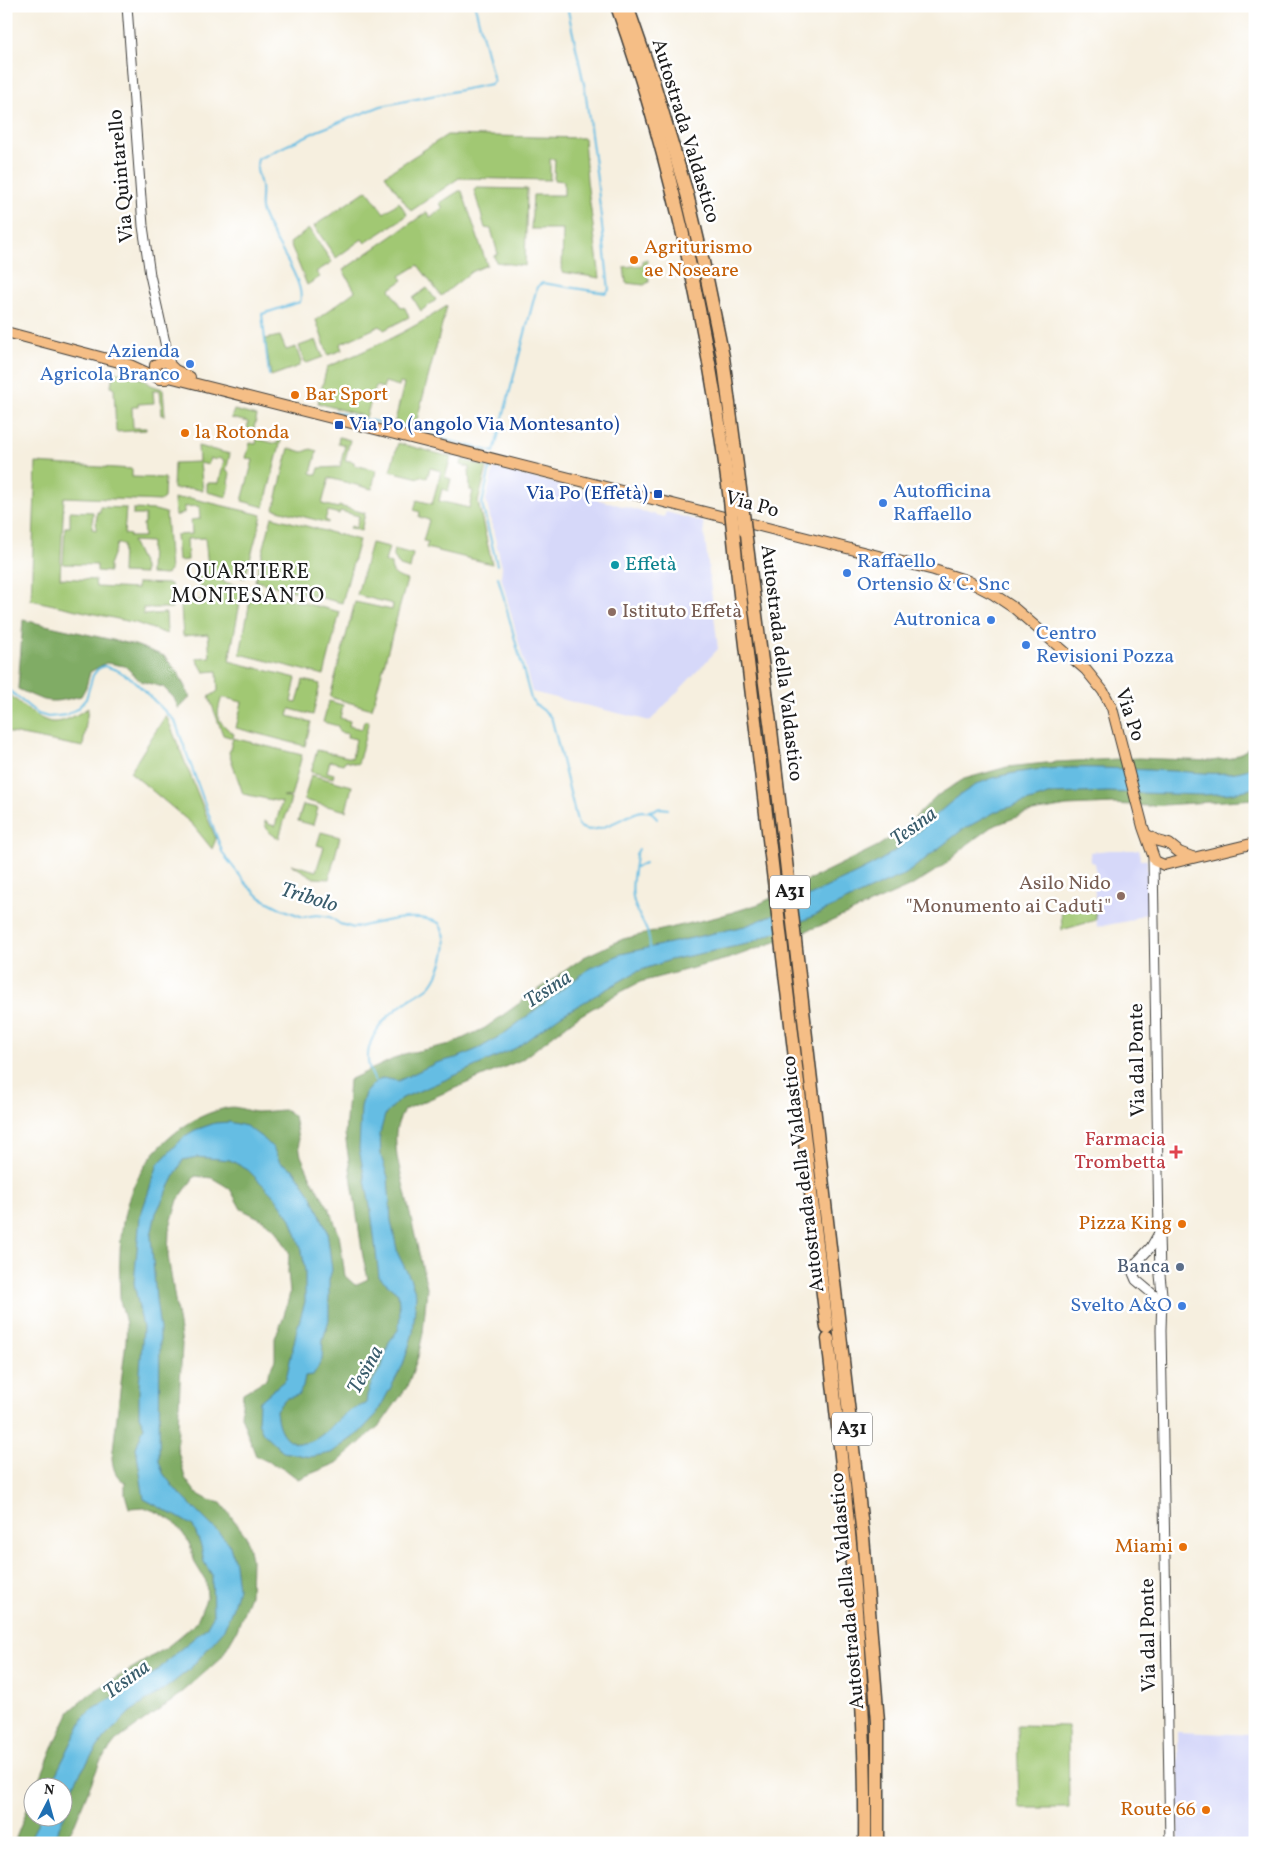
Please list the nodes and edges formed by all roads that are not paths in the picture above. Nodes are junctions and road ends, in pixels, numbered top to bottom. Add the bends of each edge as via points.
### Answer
1 (127, 6) edge
2 (617, 6) edge
3 (627, 6) edge
4 (6, 332) edge
5 (165, 340) junction
6 (157, 363) junction
7 (130, 365) junction
8 (170, 370) junction
9 (156, 377) junction
10 (736, 502) junction
11 (1145, 831) junction
12 (1255, 843) edge
13 (1167, 844) junction
14 (1152, 856) junction
15 (1192, 857) junction
16 (1168, 863) junction
17 (1154, 886) junction
18 (1159, 1233) junction
19 (1141, 1259) junction
20 (1160, 1271) junction
21 (1143, 1285) junction
22 (1161, 1308) junction
23 (865, 1843) edge
24 (878, 1843) edge
25 (1170, 1843) edge

1 - 5 street, Via Quintarello via 143,226
2 - 10 highway, Autostrada della Valdastico / A31 via 653,117 684,233
3 - 10 highway, Autostrada Valdastico / A31 via 688,194 708,279 723,357
4 - 7 main road
5 - 6 street, Via Quintarello
5 - 8 street, Via Quintarello
6 - 7 main road, Via Po
6 - 8 main road, Via Po via 164,361
6 - 9 main road
7 - 9 main road
8 - 9 main road, Via Po via 162,380
8 - 11 main road, Via Po via 209,386 968,581 1028,620 1086,670 1103,690 1112,708
10 - 23 highway, Autostrada della Valdastico / A31, bridge via 737,569 847,1505 859,1635
10 - 24 highway, Autostrada della Valdastico / A31, bridge via 745,531 775,767 863,1536 878,1722
11 - 13 main road
11 - 14 main road, Via Po
12 - 15 main road
13 - 14 main road via 1156,844
13 - 15 main road
13 - 16 main road via 1174,856
14 - 16 main road via 1157,863
14 - 17 street, Via dal Ponte
15 - 16 main road
16 - 17 street
17 - 18 street, Via dal Ponte
18 - 19 street
18 - 20 street, Via dal Ponte
19 - 20 street via 1152,1259
19 - 21 street via 1134,1266 1133,1274
20 - 21 street via 1152,1284
20 - 22 street, Via dal Ponte
21 - 22 street via 1155,1296
22 - 25 street, Via dal Ponte

